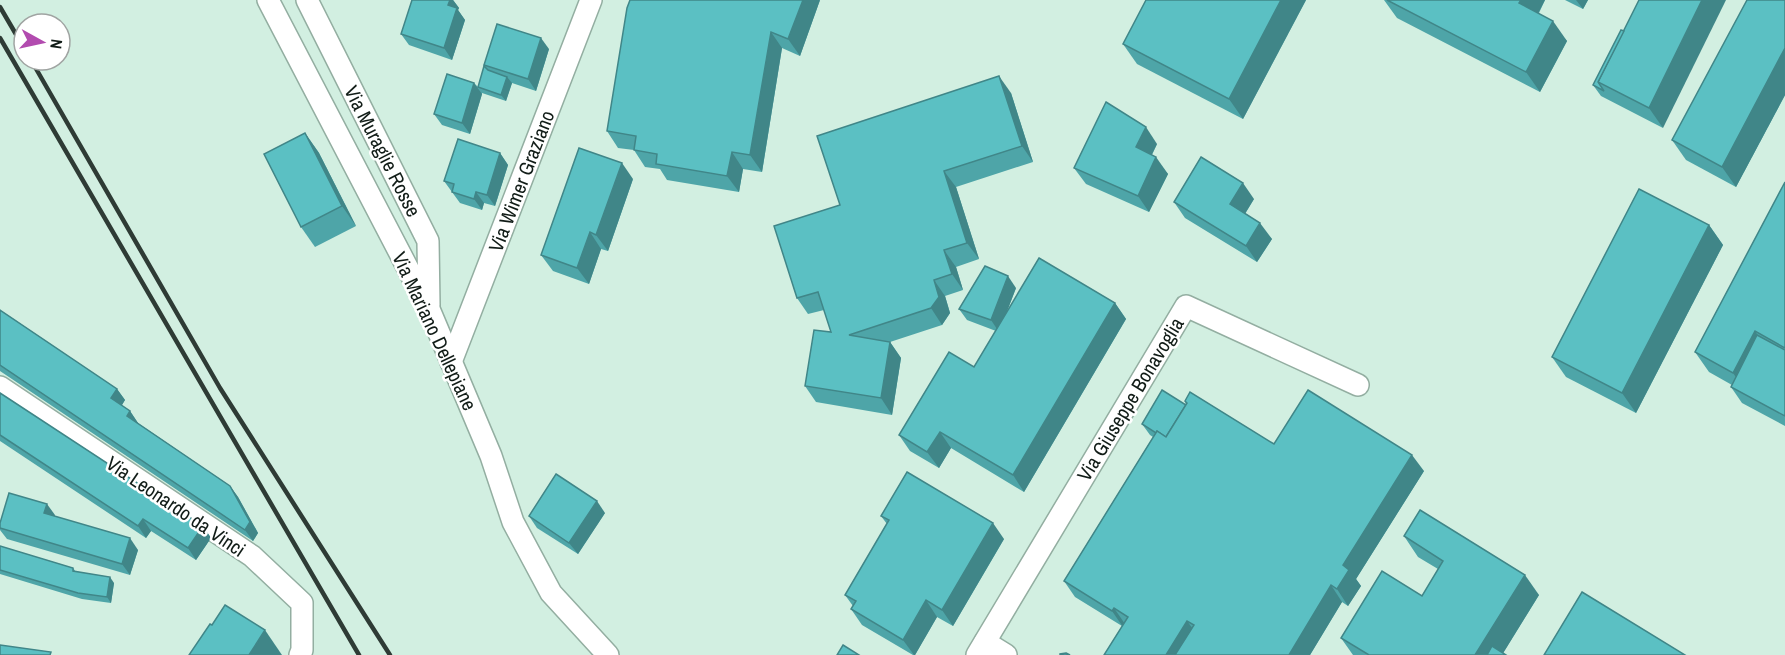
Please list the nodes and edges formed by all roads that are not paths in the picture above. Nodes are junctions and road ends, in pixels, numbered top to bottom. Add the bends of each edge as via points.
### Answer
1 (268, 0) edge
2 (307, 0) edge
3 (591, 0) edge
4 (429, 309) junction
5 (451, 362) junction
6 (1358, 385) dead end
7 (0, 387) edge
8 (981, 648) edge
9 (300, 655) edge
10 (608, 655) edge
11 (1006, 655) edge

1 - 4 street, Via Mariano Dellepiane
2 - 4 street, Via Muraglie Rosse via 428,241
3 - 5 street, Via Wimer Graziano
4 - 5 street, Via Mariano Dellepiane
5 - 10 street, Via Mariano Dellepiane via 491,456 513,522 545,583
6 - 8 street, Via Giuseppe Bonavoglia via 1186,306
7 - 9 street, Via Leonardo da Vinci via 252,556 302,603
8 - 11 street

